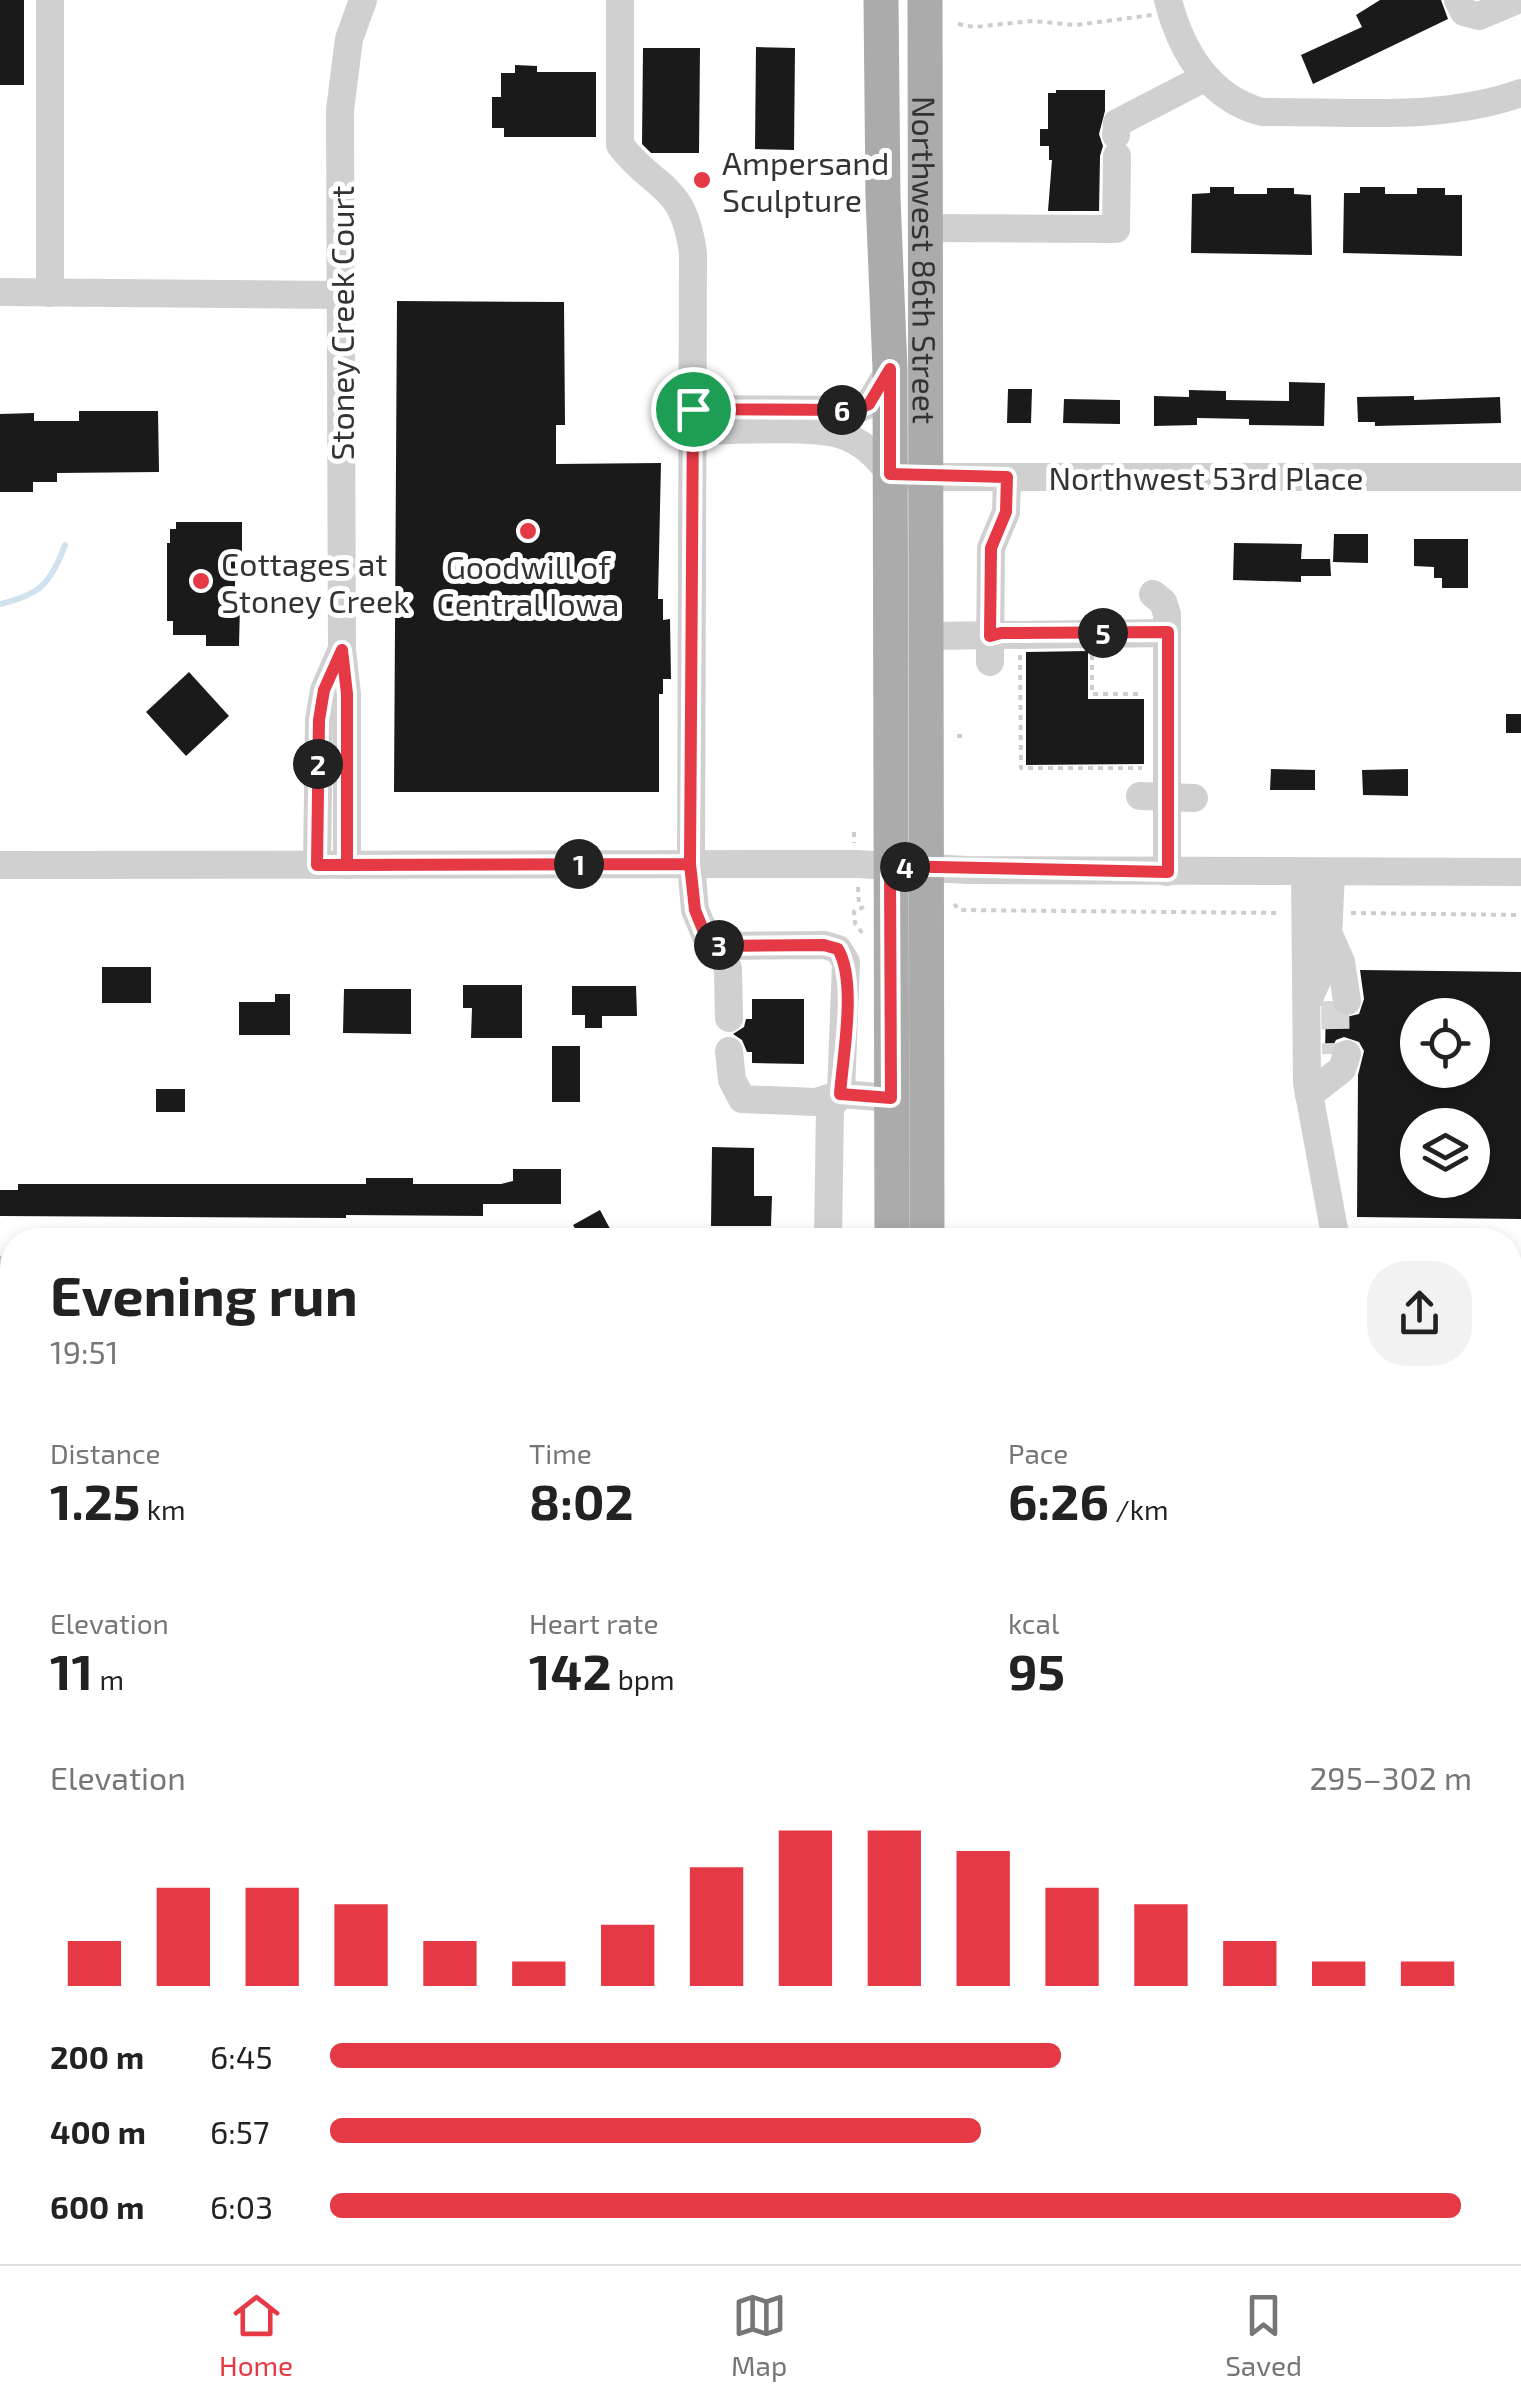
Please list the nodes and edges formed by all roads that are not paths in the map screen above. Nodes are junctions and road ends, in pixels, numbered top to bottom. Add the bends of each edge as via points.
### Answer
1 (50, 0) edge
2 (363, 0) edge
3 (620, 0) edge
4 (881, 0) edge
5 (926, 0) edge
6 (1458, 0) edge
7 (1517, 0) edge
8 (1169, 5) edge
9 (1204, 78) junction
10 (1521, 93) edge
11 (926, 228) junction
12 (0, 292) edge
13 (50, 293) junction
14 (341, 295) junction
15 (890, 369) junction
16 (693, 420) junction
17 (908, 476) junction
18 (1007, 477) junction
19 (1521, 478) edge
20 (1153, 594) dead end
21 (1168, 632) junction
22 (926, 636) junction
23 (990, 649) junction
24 (342, 650) junction
25 (690, 864) junction
26 (0, 865) edge
27 (317, 865) junction
28 (347, 865) junction
29 (890, 866) junction
30 (926, 868) junction
31 (1168, 872) junction
32 (1521, 872) edge
33 (1318, 873) junction
34 (1337, 938) junction
35 (720, 946) junction
36 (1341, 1001) tunnel mouth
37 (1307, 1004) junction
38 (729, 1018) dead end
39 (729, 1051) dead end
40 (1342, 1059) tunnel mouth
41 (840, 1094) junction
42 (1310, 1095) junction
43 (891, 1098) junction
44 (828, 1228) edge
45 (892, 1228) edge
46 (927, 1228) edge
47 (1334, 1228) edge

1 - 13 street
2 - 14 street, Stoney Creek Court via 342,75
3 - 16 street via 620,144 676,198 690,226
4 - 15 main road, Northwest 86th Street
5 - 11 main road, Northwest 86th Street
6 - 7 street via 1464,12 1479,16
8 - 9 street
9 - 10 street via 1242,107 1262,112 1438,110
9 - 11 street via 1117,123 1116,230
11 - 17 main road, Northwest 86th Street
12 - 13 street
13 - 14 street
14 - 24 street, Stoney Creek Court
15 - 16 street via 869,404 856,410
15 - 17 main road, Northwest 86th Street
16 - 17 street via 825,431 858,442
16 - 25 street
17 - 18 street, Northwest 53rd Place
17 - 22 main road, Northwest 86th Street
17 - 29 main road, Northwest 86th Street
18 - 19 street, Northwest 53rd Place
18 - 23 street via 1006,512 991,548 1003,595
20 - 21 street via 1163,602
21 - 23 street via 1001,633
21 - 31 street
22 - 23 street
22 - 30 main road, Northwest 86th Street
24 - 27 street, Stoney Creek Court via 319,720
24 - 28 street, Stoney Creek Court
25 - 28 street
25 - 29 street
25 - 35 street via 701,928 708,942
26 - 27 street
27 - 28 street
29 - 30 street
29 - 43 main road, Northwest 86th Street
30 - 31 street
30 - 46 main road, Northwest 86th Street
31 - 33 street
32 - 33 street
33 - 34 street
33 - 37 street
34 - 36 street
34 - 37 street
35 - 38 street via 728,969
35 - 41 street via 838,949 847,984
37 - 42 street
39 - 41 street via 742,1099 816,1102
40 - 42 street
41 - 43 street
41 - 44 street via 830,1108
42 - 47 street
43 - 45 main road, Northwest 86th Street

